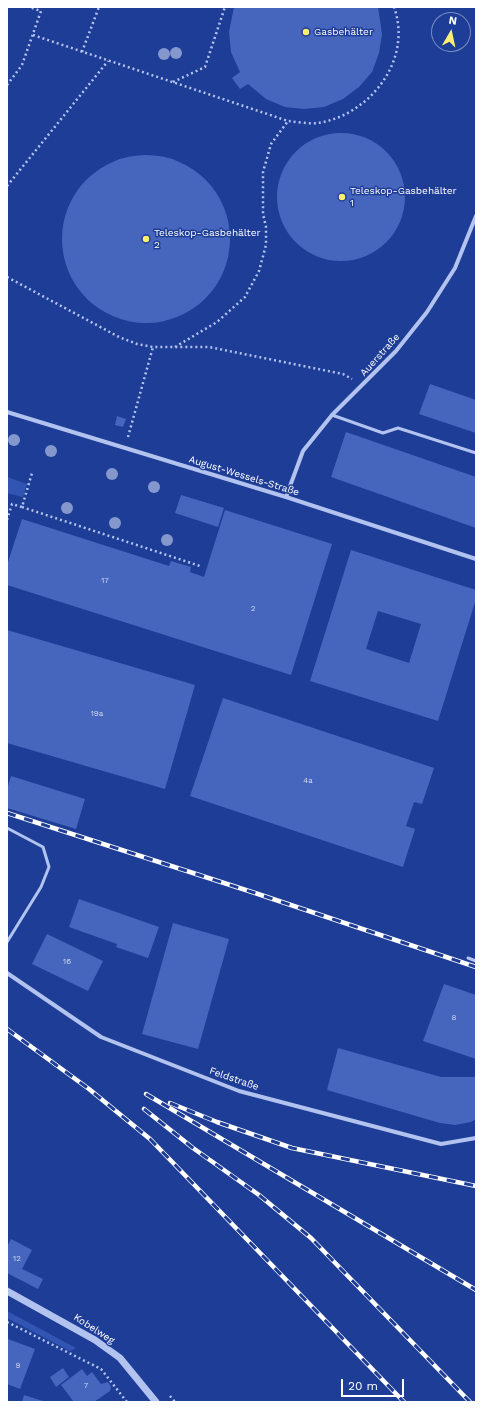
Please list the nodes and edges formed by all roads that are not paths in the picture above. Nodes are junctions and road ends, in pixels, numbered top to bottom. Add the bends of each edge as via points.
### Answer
1 (476, 216) edge
2 (7, 412) edge
3 (332, 415) junction
4 (476, 453) edge
5 (286, 497) junction
6 (476, 559) edge
7 (7, 828) edge
8 (7, 942) edge
9 (468, 958) dead end
10 (476, 960) edge
11 (7, 973) edge
12 (476, 1138) edge
13 (7, 1291) edge
14 (156, 1402) edge

1 - 3 street, Auerstraße via 455,268 427,312 396,351
2 - 5 street, August-Wessels-Straße
3 - 4 lane via 383,433 398,428
3 - 5 street, Auerstraße via 303,451
5 - 6 street, August-Wessels-Straße
7 - 8 lane via 44,847 49,867 41,887
9 - 10 lane
11 - 12 street, Feldstraße via 101,1037 239,1091 441,1144
13 - 14 street, Kobelweg via 95,1340 120,1358

